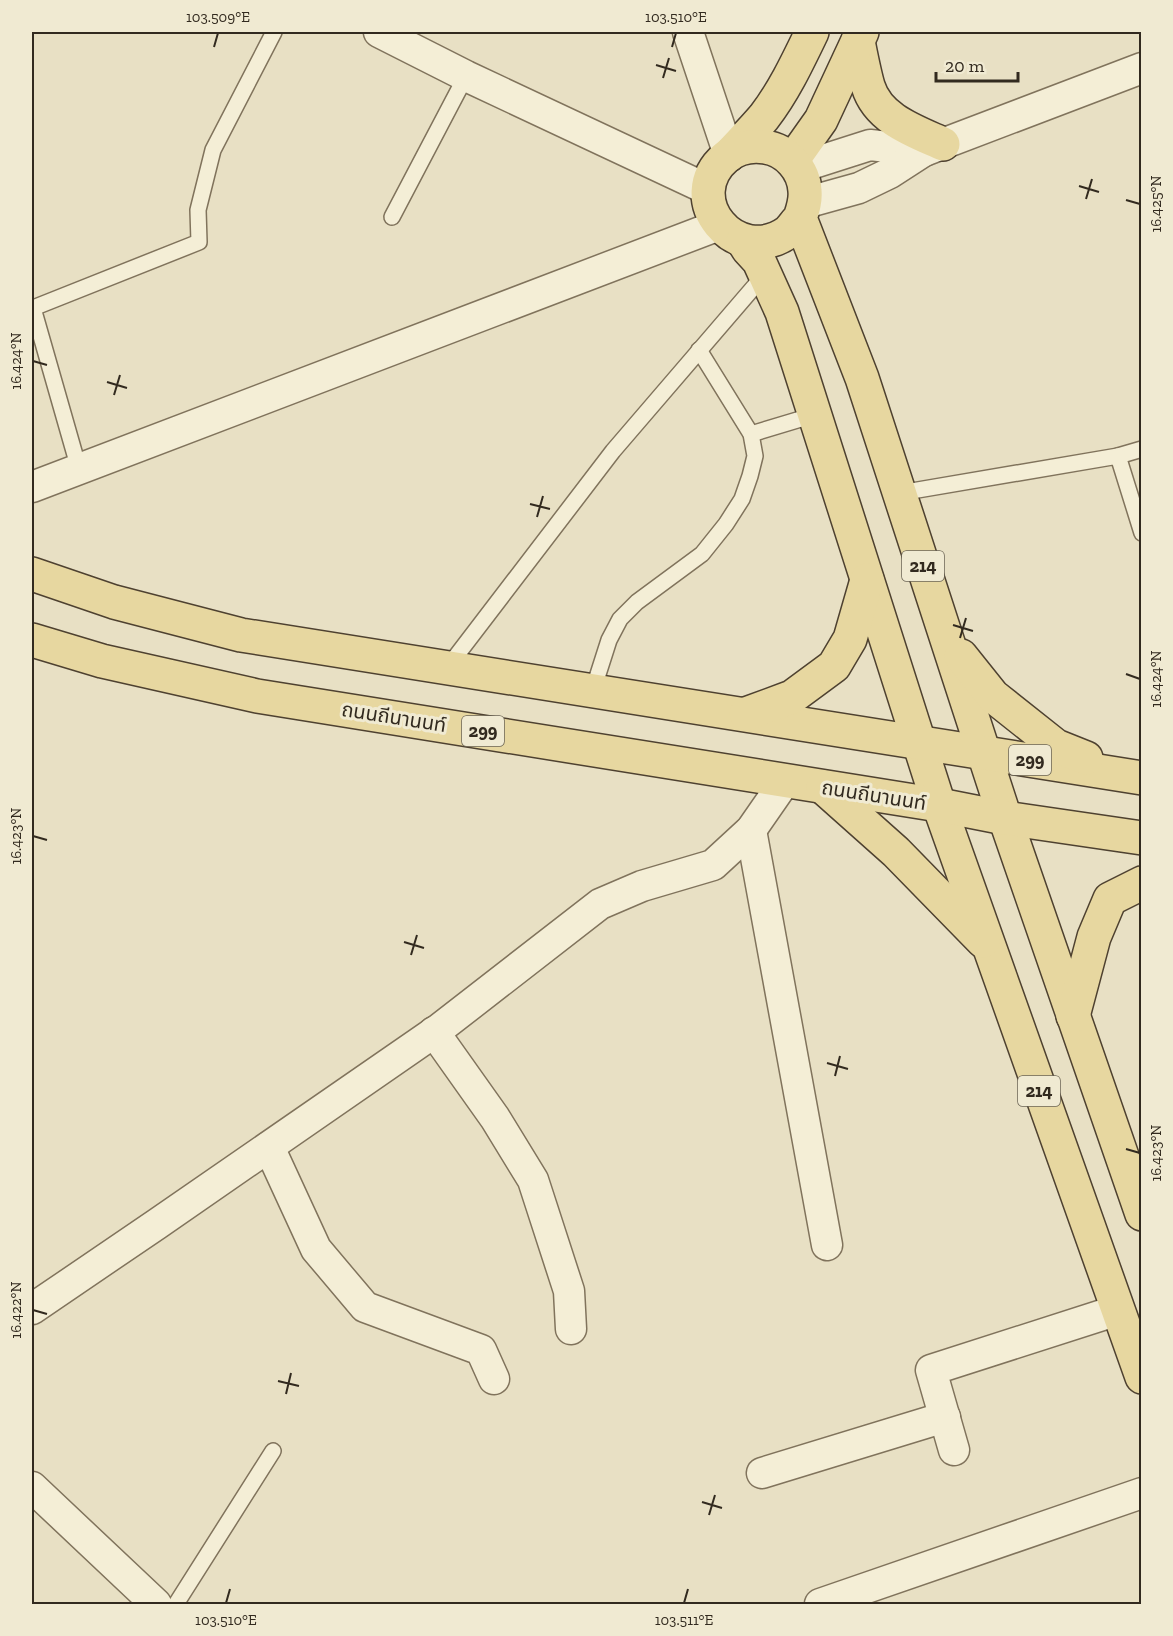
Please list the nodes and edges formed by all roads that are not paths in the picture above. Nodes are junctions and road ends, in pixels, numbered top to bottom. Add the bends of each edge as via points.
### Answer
1 (274, 32) edge
2 (379, 32) edge
3 (688, 32) edge
4 (812, 32) edge
5 (860, 36) edge
6 (1142, 68) edge
7 (466, 76) junction
8 (933, 148) junction
9 (729, 154) junction
10 (795, 165) junction
11 (709, 190) junction
12 (802, 210) junction
13 (392, 217) dead end
14 (731, 233) junction
15 (766, 273) junction
16 (699, 350) junction
17 (810, 402) junction
18 (751, 434) junction
19 (1142, 449) edge
20 (1118, 456) junction
21 (79, 469) junction
22 (32, 487) edge
23 (900, 493) junction
24 (1142, 533) edge
25 (32, 574) edge
26 (867, 580) junction
27 (947, 638) junction
28 (32, 640) edge
29 (447, 668) junction
30 (592, 690) junction
31 (744, 715) junction
32 (918, 742) junction
33 (985, 753) junction
34 (1138, 777) edge
35 (784, 781) junction
36 (823, 787) junction
37 (939, 805) junction
38 (1005, 818) junction
39 (751, 830) junction
40 (1142, 838) edge
41 (1142, 883) edge
42 (990, 949) junction
43 (1073, 1016) junction
44 (434, 1032) junction
45 (269, 1147) junction
46 (1142, 1214) edge
47 (827, 1245) dead end
48 (32, 1309) edge
49 (1118, 1310) junction
50 (572, 1329) dead end
51 (1142, 1377) edge
52 (494, 1379) dead end
53 (945, 1417) junction
54 (954, 1450) dead end
55 (273, 1451) dead end
56 (762, 1473) dead end
57 (32, 1487) edge
58 (1142, 1493) edge
59 (156, 1605) edge
60 (177, 1605) edge
61 (820, 1605) edge

1 - 21 lane via 213,150 198,210 199,242 33,308
2 - 7 street
3 - 9 street
4 - 9 main road via 764,117
5 - 8 main road via 869,89 881,110
5 - 10 main road
6 - 8 street
7 - 11 street
7 - 13 lane
8 - 10 street via 870,145
8 - 12 street via 860,188
9 - 10 main road via 742,148 768,147 781,152
9 - 11 main road via 712,176
10 - 12 main road via 805,191
11 - 14 main road via 713,214
12 - 14 main road via 789,231 775,239 759,243
12 - 23 main road, 214
14 - 15 main road
14 - 21 street
15 - 16 lane
15 - 17 main road
16 - 18 lane
16 - 29 lane via 613,451
17 - 18 lane
17 - 26 main road, 214
18 - 30 lane via 755,456 742,499 732,516 702,554 637,602 620,620
19 - 20 lane
20 - 23 lane
20 - 24 lane
21 - 22 street
23 - 27 main road, 214
25 - 29 main road, 299 via 114,602 241,635
26 - 31 main road via 850,639 834,666 792,697
26 - 32 main road, 214
27 - 33 main road, 214
27 - 34 main road via 993,696 1056,746
28 - 35 main road, ถนนถีนานนท์ / 299 via 102,661 257,696
29 - 30 main road, 299
30 - 31 main road, 299
31 - 32 main road, 299
32 - 33 main road, 299
32 - 37 main road, 214
33 - 34 main road, 299
33 - 38 main road, 214
35 - 36 main road, ถนนถีนานนท์ / 299
35 - 39 street
36 - 37 main road, ถนนถีนานนท์ / 299
36 - 42 main road via 896,852
37 - 38 main road, 299
37 - 42 main road, 214
38 - 40 main road, 299
38 - 43 main road, 214
39 - 44 street via 713,865 642,886 600,904
39 - 47 street
41 - 43 main road via 1110,899 1094,937
42 - 49 main road, 214
43 - 46 main road, 214
44 - 45 street
44 - 50 street via 533,1180 569,1291
45 - 48 street
45 - 52 street via 316,1249 365,1307 481,1350
49 - 51 main road, 214
49 - 53 street via 931,1370
53 - 54 street
53 - 56 street
55 - 60 lane
57 - 59 street
58 - 61 street

